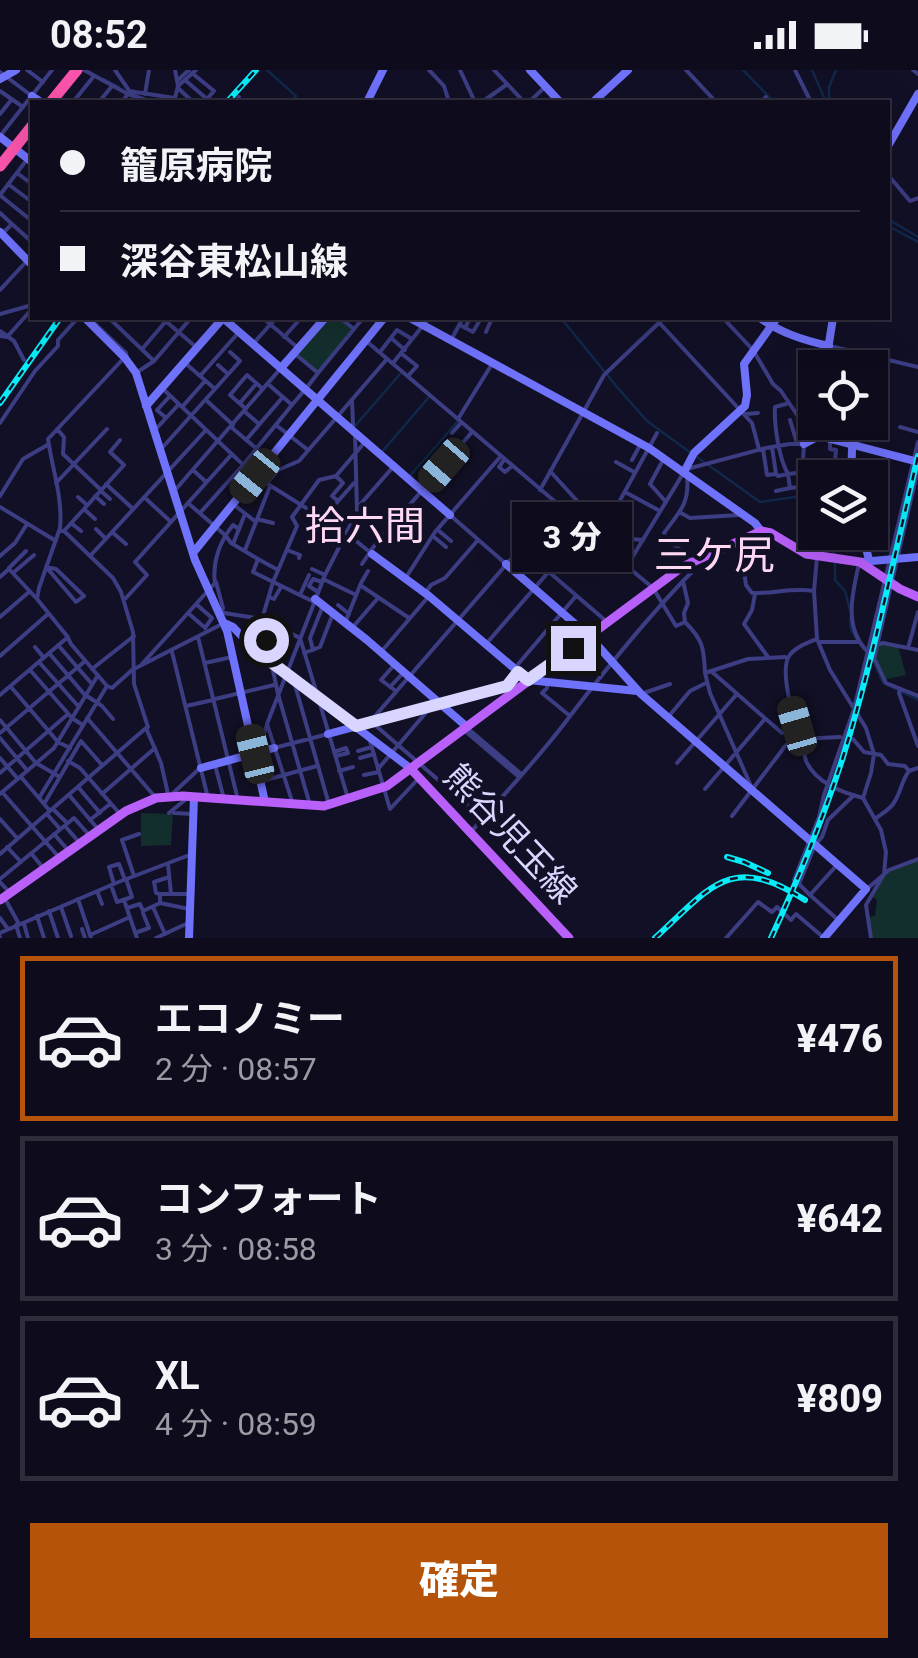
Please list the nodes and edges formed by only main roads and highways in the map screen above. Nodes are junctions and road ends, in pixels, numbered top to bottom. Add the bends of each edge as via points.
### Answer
1 (76, 70) edge
2 (53, 100) edge
3 (30, 128) edge
4 (0, 166) edge
5 (918, 597) edge
6 (414, 765) junction
7 (5, 897) edge
8 (569, 938) edge

1 - 2 highway
3 - 4 highway
5 - 6 main road via 864,561 817,558 762,532 687,564 603,619
6 - 7 main road via 384,787 330,805 156,798 120,815
6 - 8 main road, 熊谷児玉線

